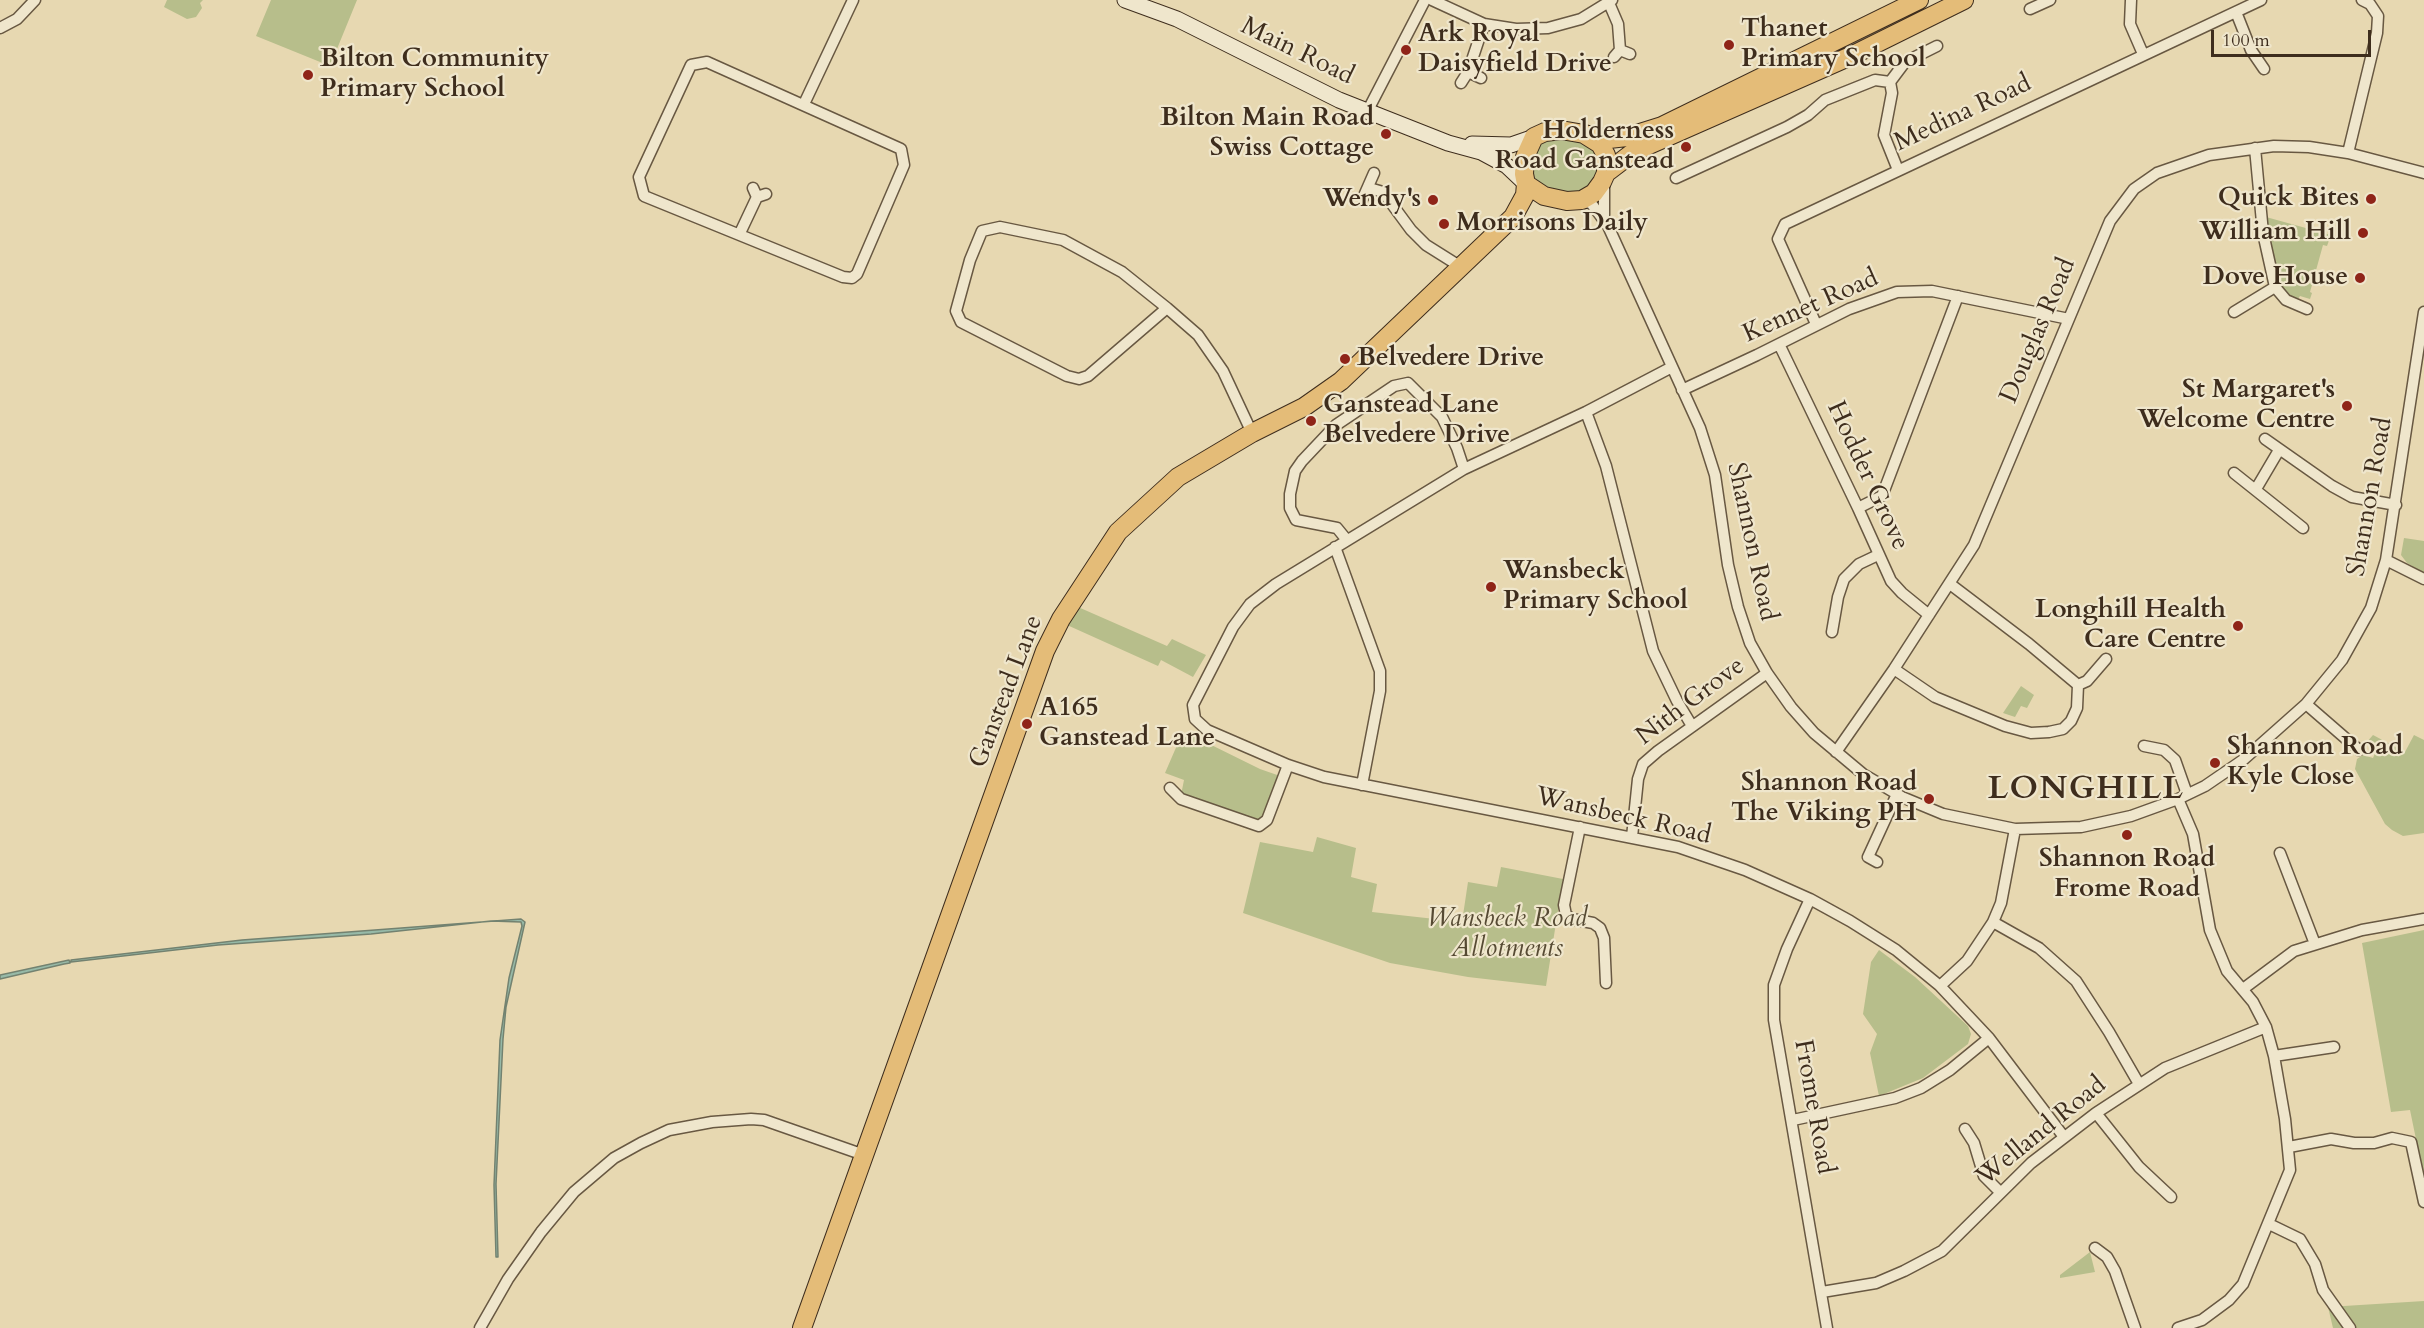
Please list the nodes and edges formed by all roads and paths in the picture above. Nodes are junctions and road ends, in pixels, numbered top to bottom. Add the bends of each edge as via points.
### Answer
1 (35, 0) edge
2 (853, 0) edge
3 (1125, 0) edge
4 (1425, 0) edge
5 (1432, 0) edge
6 (1919, 0) edge
7 (1964, 0) edge
8 (2050, 0) edge
9 (2131, 0) edge
10 (2261, 0) edge
11 (2362, 0) edge
12 (1610, 1) edge
13 (2034, 5) edge
14 (2236, 12) junction
15 (1484, 24) junction
16 (0, 28) edge
17 (1937, 46) dead end
18 (1621, 53) dead end
19 (2144, 54) junction
20 (2264, 69) dead end
21 (1468, 72) junction
22 (1481, 78) dead end
23 (1890, 82) junction
24 (1461, 83) dead end
25 (804, 104) junction
26 (1368, 112) junction
27 (1584, 135) junction
28 (1534, 137) junction
29 (1448, 143) junction
30 (2255, 148) junction
31 (2348, 153) junction
32 (1898, 170) junction
33 (1374, 173) dead end
34 (2424, 173) edge
35 (1606, 174) junction
36 (1676, 178) dead end
37 (1526, 184) junction
38 (759, 193) dead end
39 (1567, 201) junction
40 (1513, 217) junction
41 (1604, 218) junction
42 (740, 233) junction
43 (1461, 267) junction
44 (2275, 287) junction
45 (1959, 296) junction
46 (1167, 308) junction
47 (2307, 309) dead end
48 (2234, 312) dead end
49 (2424, 312) edge
50 (2069, 319) junction
51 (1816, 324) junction
52 (1779, 344) junction
53 (1672, 367) junction
54 (1682, 390) junction
55 (1586, 412) junction
56 (1252, 433) junction
57 (2265, 439) dead end
58 (2279, 450) junction
59 (1464, 469) junction
60 (2234, 474) dead end
61 (2256, 489) junction
62 (2396, 505) junction
63 (1858, 508) junction
64 (2303, 528) dead end
65 (1346, 539) junction
66 (1335, 547) junction
67 (1878, 555) junction
68 (2386, 560) junction
69 (2424, 579) edge
70 (1950, 584) junction
71 (1929, 615) junction
72 (1832, 632) dead end
73 (2106, 659) dead end
74 (1894, 669) junction
75 (1767, 674) junction
76 (2078, 685) junction
77 (2306, 704) junction
78 (1692, 726) junction
79 (2144, 746) dead end
80 (2359, 750) dead end
81 (1836, 752) junction
82 (1288, 765) junction
83 (1362, 785) junction
84 (1170, 788) dead end
85 (1897, 794) junction
86 (2182, 797) junction
87 (1580, 827) junction
88 (2015, 829) junction
89 (1632, 837) junction
90 (2280, 853) dead end
91 (1877, 862) dead end
92 (1810, 899) junction
93 (2424, 919) edge
94 (1993, 922) junction
95 (2315, 944) junction
96 (1606, 983) dead end
97 (1940, 986) junction
98 (2243, 989) junction
99 (2266, 1026) junction
100 (1989, 1038) junction
101 (2334, 1047) dead end
102 (2274, 1056) junction
103 (2139, 1084) junction
104 (2096, 1113) junction
105 (1792, 1120) junction
106 (1965, 1129) dead end
107 (2064, 1137) junction
108 (2289, 1147) junction
109 (864, 1155) junction
110 (2000, 1192) junction
111 (2171, 1197) dead end
112 (2424, 1202) edge
113 (2269, 1224) junction
114 (2095, 1248) dead end
115 (1822, 1292) junction
116 (480, 1328) edge
117 (802, 1328) edge
118 (1827, 1328) edge
119 (2135, 1328) edge
120 (2178, 1328) edge
121 (2350, 1328) edge

1 - 16 street via 17,19
2 - 25 street
3 - 26 main road, Main Road via 1177,20
4 - 26 street
5 - 15 street
6 - 27 highway via 1662,126 1618,138
7 - 35 highway via 1853,55 1651,144
8 - 13 street
9 - 19 street via 2130,24
10 - 14 street, Medina Road
11 - 31 street via 2378,16 2377,33
12 - 15 street via 1581,19 1548,28
12 - 18 street via 1618,24
14 - 19 street, Medina Road
14 - 20 street via 2251,50
15 - 21 street
17 - 23 street via 1905,62
19 - 32 street, Medina Road
21 - 22 street
21 - 24 street
23 - 32 street via 1892,93 1884,135
23 - 36 street via 1875,80 1825,100 1787,127 1689,168
25 - 42 street via 706,62 691,65 639,177 645,196
25 - 42 street via 901,148 904,165 857,274 843,277
26 - 29 main road, Main Road
27 - 28 highway via 1551,131
27 - 35 highway via 1603,149
28 - 29 main road, Main Road via 1504,146
28 - 37 highway via 1525,157
29 - 37 main road, Main Road via 1498,161
30 - 31 street, Douglas Road via 2309,147
30 - 44 street via 2263,233
30 - 50 street, Douglas Road via 2209,155 2157,173 2134,189 2109,221
31 - 34 street, Douglas Road
32 - 51 street, Medina Road via 1785,224 1780,232 1781,248
33 - 43 street via 1366,193 1383,192 1426,245
35 - 39 highway via 1586,198
35 - 41 street, Shannon Road
37 - 39 highway via 1540,195
37 - 40 highway, Ganstead Lane via 1525,195
38 - 42 street
39 - 40 highway, Ganstead Lane
39 - 41 street, Shannon Road via 1587,201
40 - 43 highway, Ganstead Lane
41 - 53 street, Shannon Road
43 - 56 highway, Ganstead Lane via 1341,381 1304,407
44 - 47 street via 2286,300
44 - 48 street
45 - 50 street, Kennet Road
45 - 51 street, Kennet Road via 1932,291 1897,292
45 - 63 street via 1882,496
46 - 46 street via 1122,272 1063,240 1000,227 982,231 956,311 962,322 1079,379 1088,376
46 - 56 street via 1198,334 1223,371
49 - 62 street, Shannon Road
50 - 70 street, Douglas Road via 1974,545
51 - 52 street, Kennet Road
52 - 54 street, Kennet Road
52 - 63 street, Hodder Grove
53 - 54 street, Shannon Road
53 - 55 street, Wansbeck Road
54 - 75 street, Shannon Road via 1700,428 1715,475 1738,607 1750,643
55 - 59 street, Wansbeck Road
55 - 78 street via 1606,466 1653,651
56 - 109 highway, Ganstead Lane via 1178,477 1118,532 1061,619 1045,651
57 - 58 street
58 - 61 street
58 - 62 street via 2352,497
59 - 65 street, Wansbeck Road
59 - 65 street via 1442,417 1408,383 1394,386 1336,425 1295,471 1290,508 1296,520 1337,528
60 - 61 street
61 - 64 street
62 - 68 street, Shannon Road
63 - 67 street, Hodder Grove
65 - 66 street, Wansbeck Road
66 - 82 street, Wansbeck Road via 1250,604 1233,627 1193,705 1195,719 1207,730
66 - 83 street via 1380,671 1380,691
67 - 71 street, Hodder Grove via 1890,581
67 - 72 street via 1859,564 1844,579
68 - 69 street
68 - 77 street, Shannon Road via 2371,608 2342,660
70 - 71 street, Douglas Road
70 - 76 street
71 - 74 street, Douglas Road
73 - 76 street via 2088,681
74 - 76 street via 1935,697 2031,733 2063,729 2071,721 2077,708
74 - 81 street, Douglas Road
75 - 78 street, Nith Grove
75 - 81 street, Shannon Road via 1806,724
77 - 80 street
77 - 86 street, Shannon Road via 2242,760
78 - 89 street, Nith Grove via 1643,764
79 - 86 street via 2164,750 2175,760
81 - 85 street, Shannon Road
82 - 83 street, Wansbeck Road
82 - 84 street via 1267,820 1259,826 1181,799
83 - 87 street, Wansbeck Road
85 - 88 street, Shannon Road via 1943,814
85 - 91 street via 1868,857
86 - 88 street, Shannon Road via 2132,816 2081,827
86 - 98 street via 2193,834 2210,930 2227,971
87 - 89 street, Wansbeck Road
87 - 96 street via 1564,905 1566,915 1572,919 1600,928
88 - 94 street via 2001,903
89 - 92 street, Wansbeck Road via 1724,863
90 - 95 street
92 - 97 street, Wansbeck Road via 1896,950
92 - 105 street, Frome Road via 1774,985 1774,1020
93 - 95 street via 2362,930
94 - 97 street via 1967,961
94 - 103 street via 2039,948 2076,981
95 - 98 street via 2294,951
97 - 100 street, Wansbeck Road
98 - 99 street
99 - 102 street
99 - 103 street, Welland Road via 2165,1068
100 - 105 street via 1921,1088 1895,1098
100 - 107 street, Wansbeck Road
101 - 102 street
102 - 108 street
103 - 104 street, Welland Road
104 - 107 street, Welland Road
104 - 111 street via 2139,1167
105 - 115 street, Frome Road
106 - 110 street via 1974,1143 1984,1176
107 - 110 street, Welland Road
108 - 112 street via 2331,1139 2374,1143 2392,1138 2411,1142
108 - 113 street via 2290,1170
109 - 116 street via 764,1120 712,1122 669,1130 614,1158 574,1192 508,1279
109 - 117 highway, Ganstead Lane
110 - 115 street, Welland Road via 1942,1251 1876,1283
113 - 120 street via 2243,1284 2229,1300 2202,1320
113 - 121 street via 2300,1239 2315,1264 2323,1290
114 - 119 street via 2107,1257 2115,1271
115 - 118 street, Frome Road

